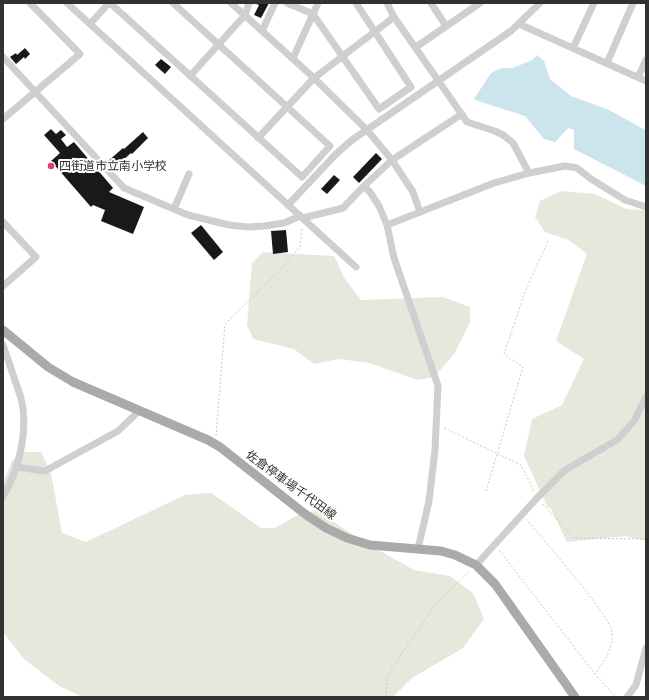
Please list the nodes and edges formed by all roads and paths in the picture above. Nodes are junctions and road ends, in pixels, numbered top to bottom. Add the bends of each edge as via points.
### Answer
1 (30, 3) edge
2 (67, 3) edge
3 (110, 3) edge
4 (174, 3) edge
5 (231, 3) edge
6 (249, 3) edge
7 (275, 3) edge
8 (287, 3) edge
9 (318, 3) edge
10 (356, 3) edge
11 (387, 3) edge
12 (431, 3) edge
13 (540, 3) edge
14 (594, 3) edge
15 (633, 3) edge
16 (477, 4) edge
17 (313, 14) junction
18 (245, 15) junction
19 (394, 17) junction
20 (90, 24) junction
21 (519, 24) junction
22 (446, 26) junction
23 (262, 31) junction
24 (374, 32) junction
25 (218, 44) junction
26 (416, 47) junction
27 (573, 48) junction
28 (3, 56) edge
29 (342, 57) junction
30 (293, 58) junction
31 (646, 60) edge
32 (607, 63) junction
33 (190, 76) junction
34 (638, 77) junction
35 (314, 78) junction
36 (438, 80) junction
37 (646, 81) edge
38 (36, 92) junction
39 (287, 107) junction
40 (462, 114) junction
41 (3, 119) edge
42 (367, 130) junction
43 (258, 138) junction
44 (392, 160) junction
45 (529, 173) junction
46 (189, 174) dead end
47 (364, 186) junction
48 (288, 205) junction
49 (646, 207) edge
50 (174, 209) junction
51 (420, 212) junction
52 (302, 217) junction
53 (3, 222) edge
54 (386, 225) junction
55 (550, 238) dead end
56 (356, 267) dead end
57 (3, 274) edge
58 (6, 283) edge
59 (3, 330) edge
60 (3, 345) edge
61 (646, 397) edge
62 (139, 411) junction
63 (436, 424) junction
64 (215, 444) junction
65 (497, 454) junction
66 (16, 467) junction
67 (486, 491) dead end
68 (3, 497) edge
69 (537, 498) junction
70 (522, 515) junction
71 (646, 539) edge
72 (495, 545) junction
73 (418, 549) junction
74 (476, 565) junction
75 (646, 648) edge
76 (595, 674) junction
77 (386, 697) edge
78 (575, 697) edge
79 (616, 697) edge
80 (627, 697) edge

1 - 38 street via 80,54
2 - 20 street
3 - 20 street
3 - 33 street
4 - 25 street
5 - 18 street
6 - 18 street
7 - 23 street
8 - 17 street
9 - 17 street
10 - 24 street
11 - 19 street
12 - 22 street
13 - 21 street
14 - 27 street
15 - 32 street
16 - 22 street
17 - 29 street
17 - 30 street
18 - 23 street
18 - 25 street
19 - 24 street
19 - 26 street
20 - 48 street
21 - 27 street
21 - 36 street
22 - 26 street
23 - 30 street
24 - 29 street
24 - 29 street via 411,87 379,109
25 - 33 street
25 - 39 street
26 - 36 street
27 - 32 street
28 - 38 street
29 - 35 street
30 - 35 street
31 - 34 street
32 - 34 street
33 - 43 street
34 - 37 street
35 - 39 street
35 - 42 street
36 - 40 street
36 - 42 street
38 - 41 street
38 - 50 street via 124,188
39 - 43 street
39 - 43 street via 330,146 302,177
40 - 44 street
40 - 45 street via 468,122 495,130 513,142
42 - 44 street
42 - 48 street via 336,154
44 - 47 street
44 - 51 street via 413,192
45 - 49 street via 565,166 577,168 625,200
45 - 51 street via 494,183
46 - 50 street
47 - 52 street via 343,208
47 - 54 street via 379,206
48 - 52 street
50 - 52 street via 199,218 248,227 284,224
51 - 54 street
52 - 56 street
52 - 64 path via 300,247 225,324
53 - 58 street via 36,257
54 - 63 street via 394,258 438,386
55 - 65 path via 525,292 504,354 524,367
57 - 58 street
59 - 62 main road, 佐倉停車場千代田線 via 56,373
60 - 66 street via 23,405 22,444
61 - 69 street via 634,421 617,440 565,470
62 - 64 main road, 佐倉停車場千代田線
62 - 66 street via 118,431 45,471
63 - 65 path
63 - 73 street via 429,501
64 - 73 main road, 佐倉停車場千代田線 via 326,528 370,545
65 - 67 path
65 - 69 path via 521,466
66 - 68 street
69 - 70 street
69 - 71 path via 574,538
70 - 72 street
70 - 76 path via 598,606 609,623 612,644 609,654
72 - 74 street
72 - 76 path
73 - 74 main road, 佐倉停車場千代田線 via 455,554
74 - 77 path via 435,605 417,630 392,668 387,680
74 - 78 main road, 佐倉停車場千代田線 via 495,584
75 - 80 street via 636,685
76 - 79 path

